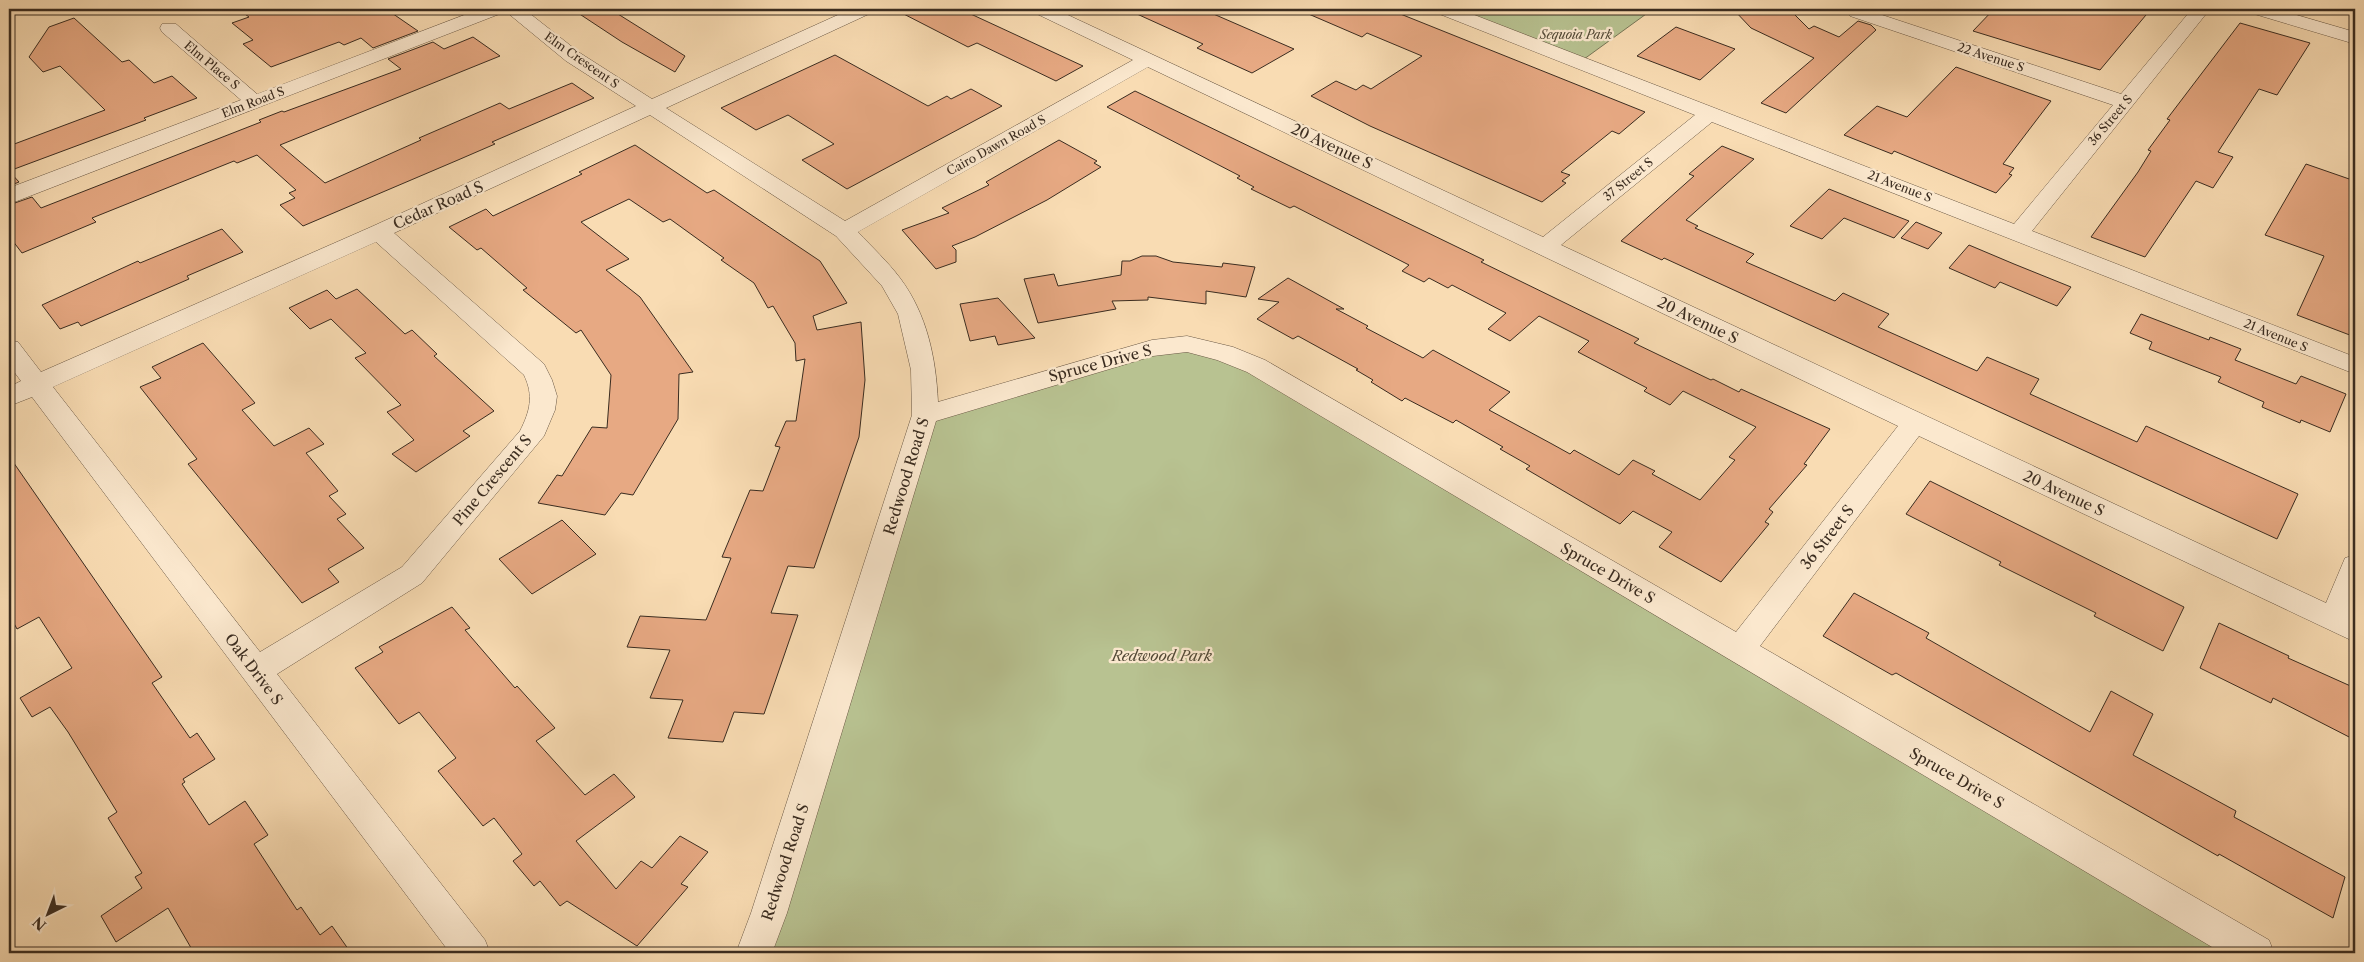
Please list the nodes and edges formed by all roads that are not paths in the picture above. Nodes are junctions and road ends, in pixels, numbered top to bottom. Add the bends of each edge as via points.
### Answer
1 (496, 9) edge
2 (513, 9) edge
3 (865, 9) edge
4 (1041, 9) edge
5 (1443, 9) edge
6 (2202, 9) edge
7 (2257, 9) edge
8 (1856, 12) dead end
9 (169, 28) dead end
10 (2355, 38) edge
11 (1148, 60) junction
12 (255, 102) junction
13 (2125, 102) junction
14 (652, 108) junction
15 (1710, 113) junction
16 (9, 196) edge
17 (844, 231) junction
18 (378, 232) junction
19 (2019, 233) junction
20 (1545, 246) junction
21 (9, 348) edge
22 (2355, 366) edge
23 (36, 385) junction
24 (9, 397) edge
25 (926, 415) junction
26 (1914, 424) junction
27 (2355, 566) edge
28 (2345, 625) edge
29 (1740, 650) junction
30 (255, 671) junction
31 (472, 953) edge
32 (754, 953) edge
33 (2256, 953) edge

1 - 12 street, Elm Road S
2 - 14 street, Elm Crescent S via 573,57
3 - 14 street, Cedar Road S
4 - 11 street, 20 Avenue S
5 - 15 street, 21 Avenue S
6 - 13 street, 36 Street S
7 - 10 street
8 - 13 street, 22 Avenue S
9 - 12 street, Elm Place S
11 - 17 street, Cairo Dawn Road S
11 - 20 street, 20 Avenue S
12 - 16 street, Elm Road S
13 - 19 street, 36 Street S
14 - 17 street, Redwood Road S
14 - 18 street, Cedar Road S
15 - 19 street, 21 Avenue S
15 - 20 street, 37 Street S
17 - 25 street, Redwood Road S via 891,282 910,314 924,370
18 - 23 street, Cedar Road S
18 - 30 street, Pine Crescent S via 535,370 544,388 543,411 531,436 412,576
19 - 22 street, 21 Avenue S
20 - 26 street, 20 Avenue S
21 - 23 street
23 - 24 street, Cedar Road S
23 - 30 street, Oak Drive S
25 - 29 street, Spruce Drive S via 1152,348 1187,344 1224,353 1256,366
25 - 32 street, Redwood Road S
26 - 28 street, 20 Avenue S
26 - 29 street, 36 Street S
27 - 28 street
29 - 33 street, Spruce Drive S
30 - 31 street, Oak Drive S

